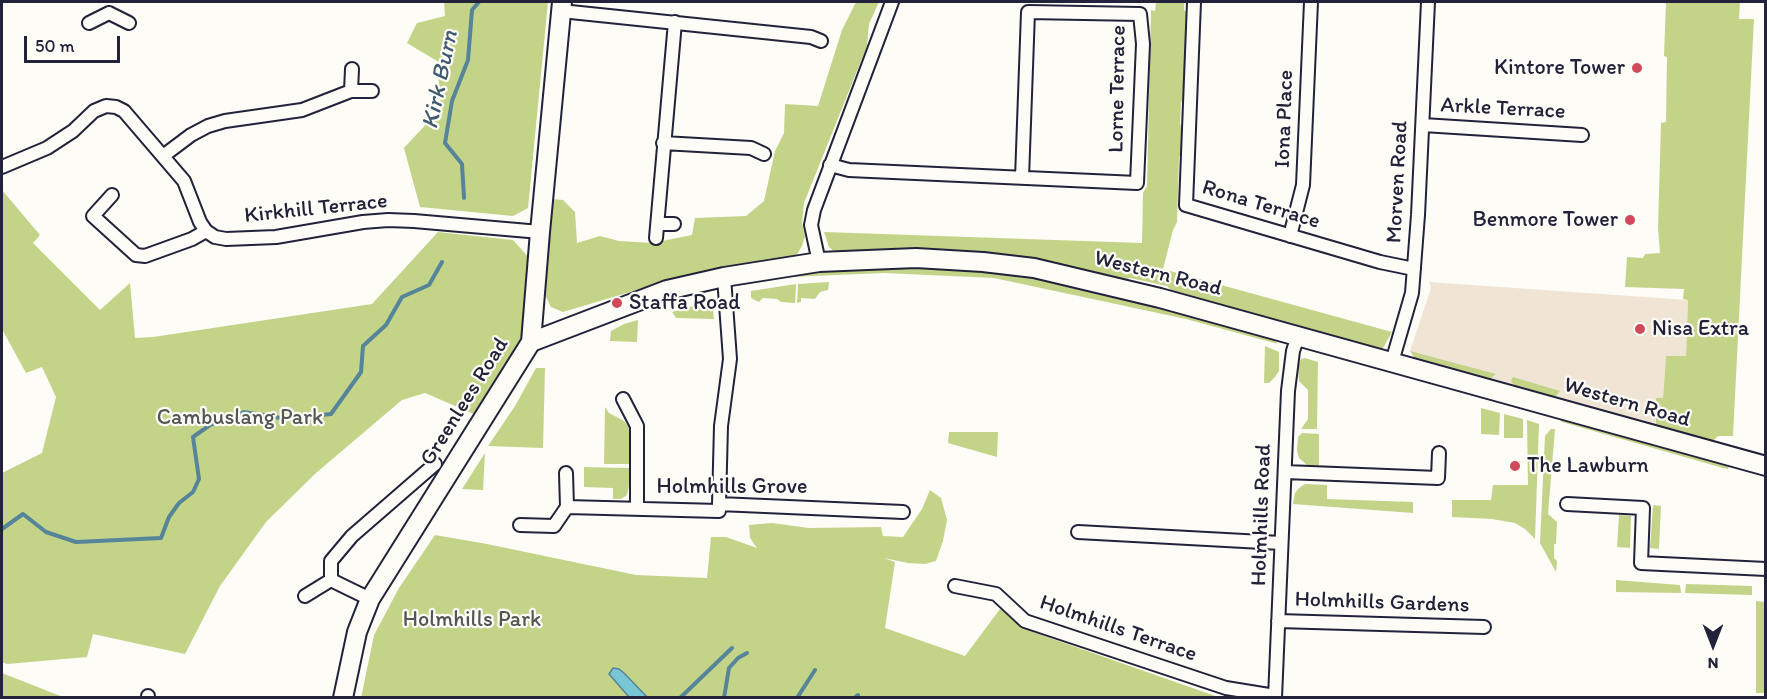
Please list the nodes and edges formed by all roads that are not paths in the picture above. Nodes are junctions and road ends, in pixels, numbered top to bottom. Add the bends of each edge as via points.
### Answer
1 (892, 2) edge
2 (1194, 2) edge
3 (1311, 2) edge
4 (1428, 2) edge
5 (561, 6) edge
6 (109, 7) edge
7 (129, 22) dead end
8 (675, 22) junction
9 (88, 23) dead end
10 (821, 41) dead end
11 (352, 69) dead end
12 (351, 91) junction
13 (372, 91) dead end
14 (1423, 125) junction
15 (1582, 135) dead end
16 (663, 143) junction
17 (764, 154) dead end
18 (163, 156) junction
19 (830, 165) junction
20 (2, 167) edge
21 (1022, 178) junction
22 (112, 195) dead end
23 (658, 224) junction
24 (674, 224) dead end
25 (206, 231) junction
26 (540, 232) junction
27 (1290, 236) junction
28 (656, 238) dead end
29 (819, 262) junction
30 (1414, 269) junction
31 (724, 277) junction
32 (1298, 336) junction
33 (531, 342) junction
34 (1392, 362) junction
35 (624, 399) dead end
36 (1438, 453) dead end
37 (435, 464) dead end
38 (1766, 466) edge
39 (1285, 472) junction
40 (566, 473) dead end
41 (720, 504) junction
42 (1567, 504) dead end
43 (567, 507) junction
44 (637, 509) junction
45 (903, 512) dead end
46 (520, 525) dead end
47 (1078, 532) dead end
48 (1281, 543) junction
49 (1766, 569) edge
50 (331, 580) junction
51 (955, 586) dead end
52 (306, 596) dead end
53 (370, 600) junction
54 (1278, 621) junction
55 (1484, 627) dead end
56 (1275, 697) edge
57 (343, 698) edge

1 - 19 street
2 - 27 street, Rona Terrace via 1186,205
3 - 27 street, Iona Place via 1304,186
4 - 14 street, Morven Road
5 - 8 street
5 - 26 street, Greenlees Road
6 - 7 street
6 - 9 street
8 - 10 street
8 - 16 street
11 - 12 street
12 - 13 street
12 - 18 street via 302,110 208,126
14 - 15 street, Arkle Terrace
14 - 30 street, Morven Road
16 - 17 street via 751,148
16 - 23 street
18 - 20 street via 124,111 106,106 47,148
18 - 25 street via 184,181
19 - 21 street, Lorne Terrace via 849,170
19 - 29 street via 811,225
21 - 21 street, Lorne Terrace via 1028,12 1140,14 1143,44 1137,183
22 - 25 street via 93,216 136,255 145,256
23 - 24 street
23 - 28 street
25 - 26 street, Kirkhill Terrace via 226,239 276,237 388,220
26 - 33 street, Greenlees Road
27 - 30 street, Rona Terrace
29 - 31 street, Western Road
29 - 32 street, Western Road via 916,258 1034,268
30 - 34 street, Morven Road via 1412,293
31 - 33 street, Western Road via 667,290
31 - 41 street via 730,359 721,426
32 - 34 street, Western Road
32 - 39 street, Holmhills Road via 1288,391
33 - 53 street, Greenlees Road
34 - 38 street, Western Road
35 - 44 street, Holmhills Grove via 637,426
36 - 39 street via 1438,478
37 - 50 street via 352,536 331,561
39 - 48 street, Holmhills Road
40 - 43 street
41 - 44 street, Holmhills Grove via 719,510
41 - 45 street, Holmhills Grove
42 - 49 street via 1643,508 1641,563
43 - 44 street
43 - 46 street via 554,526
47 - 48 street
48 - 54 street, Holmhills Road
50 - 52 street
50 - 53 street
51 - 56 street, Holmhills Terrace via 996,594 1025,621 1226,688
53 - 57 street, Greenlees Road via 357,632
54 - 55 street, Holmhills Gardens
54 - 56 street, Holmhills Road

